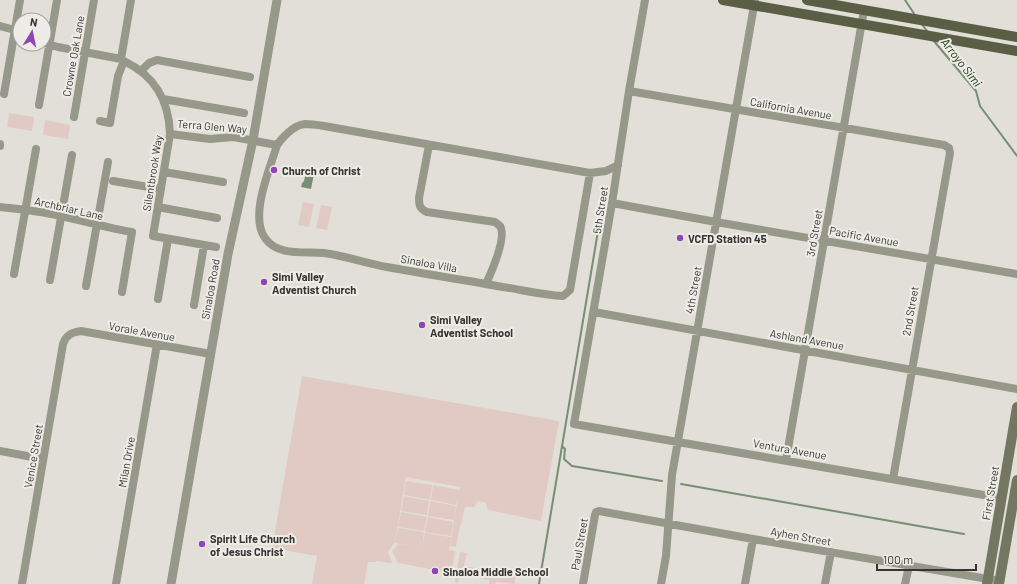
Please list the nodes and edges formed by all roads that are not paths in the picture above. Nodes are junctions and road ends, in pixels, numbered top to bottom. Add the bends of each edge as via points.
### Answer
1 (20, 0) edge
2 (57, 0) edge
3 (94, 0) edge
4 (131, 0) edge
5 (277, 0) edge
6 (645, 0) edge
7 (723, 0) edge
8 (806, 0) edge
9 (755, 3) edge
10 (864, 10) junction
11 (19, 12) edge
12 (52, 22) edge
13 (862, 24) junction
14 (0, 26) edge
15 (12, 29) edge
16 (1017, 37) edge
17 (52, 45) edge
18 (1017, 51) edge
19 (13, 52) edge
20 (46, 52) edge
21 (85, 52) junction
22 (123, 60) junction
23 (141, 71) junction
24 (250, 77) dead end
25 (629, 91) junction
26 (4, 94) dead end
27 (163, 99) junction
28 (39, 105) dead end
29 (736, 110) junction
30 (244, 113) dead end
31 (74, 117) dead end
32 (100, 121) dead end
33 (844, 128) junction
34 (170, 134) junction
35 (254, 141) junction
36 (278, 145) junction
37 (429, 145) junction
38 (948, 148) joint
39 (36, 149) dead end
40 (72, 155) dead end
41 (108, 162) dead end
42 (618, 165) junction
43 (164, 172) junction
44 (590, 173) junction
45 (113, 181) dead end
46 (223, 182) dead end
47 (161, 189) junction
48 (612, 203) junction
49 (0, 207) edge
50 (158, 207) junction
51 (26, 209) junction
52 (62, 216) junction
53 (217, 218) dead end
54 (716, 222) junction
55 (97, 225) junction
56 (168, 239) junction
57 (824, 240) junction
58 (204, 245) junction
59 (216, 247) dead end
60 (930, 259) junction
61 (14, 274) dead end
62 (1017, 274) edge
63 (50, 280) dead end
64 (486, 284) junction
65 (86, 286) dead end
66 (122, 292) dead end
67 (158, 298) dead end
68 (194, 305) dead end
69 (594, 312) junction
70 (698, 330) junction
71 (70, 334) joint
72 (157, 344) junction
73 (804, 350) junction
74 (211, 354) junction
75 (911, 369) junction
76 (1017, 389) edge
77 (1017, 407) edge
78 (574, 424) joint
79 (1015, 431) edge
80 (678, 441) junction
81 (0, 451) edge
82 (44, 459) junction
83 (786, 460) junction
84 (893, 479) junction
85 (1017, 480) edge
86 (1001, 498) junction
87 (599, 510) joint
88 (668, 523) junction
89 (753, 539) junction
90 (831, 552) junction
91 (909, 566) junction
92 (987, 582) edge
93 (999, 583) edge
94 (22, 584) edge
95 (116, 584) edge
96 (171, 584) edge
97 (583, 584) edge
98 (662, 584) edge
99 (745, 584) edge
100 (825, 584) edge
101 (905, 584) edge

1 - 11 street
2 - 12 street
3 - 21 street, Crowne Oak Lane
4 - 22 street
5 - 35 street, Sinaloa Road
6 - 25 street, 5th Street
7 - 9 main road
8 - 10 main road
9 - 13 main road
9 - 29 street, 4th Street
10 - 13 street, 3rd Street
10 - 16 main road
13 - 18 main road
13 - 33 street, 3rd Street
14 - 15 street
17 - 21 street, Silentbrook Way
19 - 26 street
20 - 28 street
21 - 22 street, Silentbrook Way
21 - 31 street, Crowne Oak Lane
22 - 23 street, Silentbrook Way
22 - 32 street via 110,123
23 - 24 street via 149,63 157,60
23 - 27 street, Silentbrook Way
25 - 29 street, California Avenue
25 - 42 street, 5th Street
27 - 30 street
27 - 34 street, Silentbrook Way via 170,121
29 - 33 street, California Avenue
29 - 54 street, 4th Street
33 - 38 street, California Avenue via 944,145
33 - 57 street, 3rd Street
34 - 35 street, Terra Glen Way via 210,138 233,137
34 - 43 street, Silentbrook Way
35 - 36 street
35 - 74 street, Sinaloa Road via 228,254
36 - 37 street, Sinaloa Villa via 291,130 303,124
36 - 64 street, Sinaloa Villa via 260,204 259,221 264,238 270,244 290,252 339,255
37 - 44 street, Sinaloa Villa
37 - 64 street via 419,198 422,210 495,222 500,225 501,239
38 - 60 street, 2nd Street via 950,153
39 - 51 street
40 - 52 street
41 - 55 street
42 - 44 street, Sinaloa Villa
42 - 48 street, 5th Street
43 - 46 street
43 - 47 street, Silentbrook Way
44 - 64 street, Sinaloa Villa via 570,290 563,296 557,296
45 - 47 street
47 - 50 street, Silentbrook Way
48 - 54 street, Pacific Avenue
48 - 69 street, 5th Street
49 - 51 street, Archbriar Lane
50 - 53 street
50 - 56 street, Silentbrook Way via 153,236
51 - 52 street, Archbriar Lane
51 - 61 street
52 - 55 street, Archbriar Lane
52 - 63 street
54 - 57 street, Pacific Avenue
54 - 70 street, 4th Street
55 - 65 street
55 - 66 street, Archbriar Lane via 132,232
56 - 58 street
56 - 67 street
57 - 60 street, Pacific Avenue
57 - 73 street, 3rd Street
58 - 59 street
58 - 68 street
60 - 62 street, Pacific Avenue
60 - 75 street, 2nd Street
69 - 70 street, Ashland Avenue
69 - 78 street, 5th Street
70 - 73 street, Ashland Avenue
70 - 80 street, 4th Street
71 - 72 street, Vorale Avenue via 81,331
71 - 82 street, Venice Street via 63,344
72 - 74 street, Vorale Avenue
72 - 95 street, Milan Drive
73 - 75 street, Ashland Avenue
73 - 83 street, 3rd Street
74 - 96 street, Sinaloa Road
75 - 76 street, Ashland Avenue
75 - 84 street, 2nd Street
77 - 79 main road, First Street
78 - 80 street, Ventura Avenue
79 - 86 main road, First Street
80 - 83 street, Ventura Avenue
80 - 88 street, 4th Street
81 - 82 street
82 - 94 street, Venice Street
83 - 84 street, Ventura Avenue
84 - 86 street, Ventura Avenue
85 - 93 main road
86 - 92 main road, First Street
87 - 88 street, Ayhen Street
87 - 97 street, Paul Street via 595,515
88 - 89 street, Ayhen Street
88 - 98 street, 4th Street
89 - 90 street, Ayhen Street
89 - 99 street
90 - 91 street, Ayhen Street
90 - 100 street
91 - 92 street, Ayhen Street
91 - 101 street
92 - 93 street, Ayhen Street

